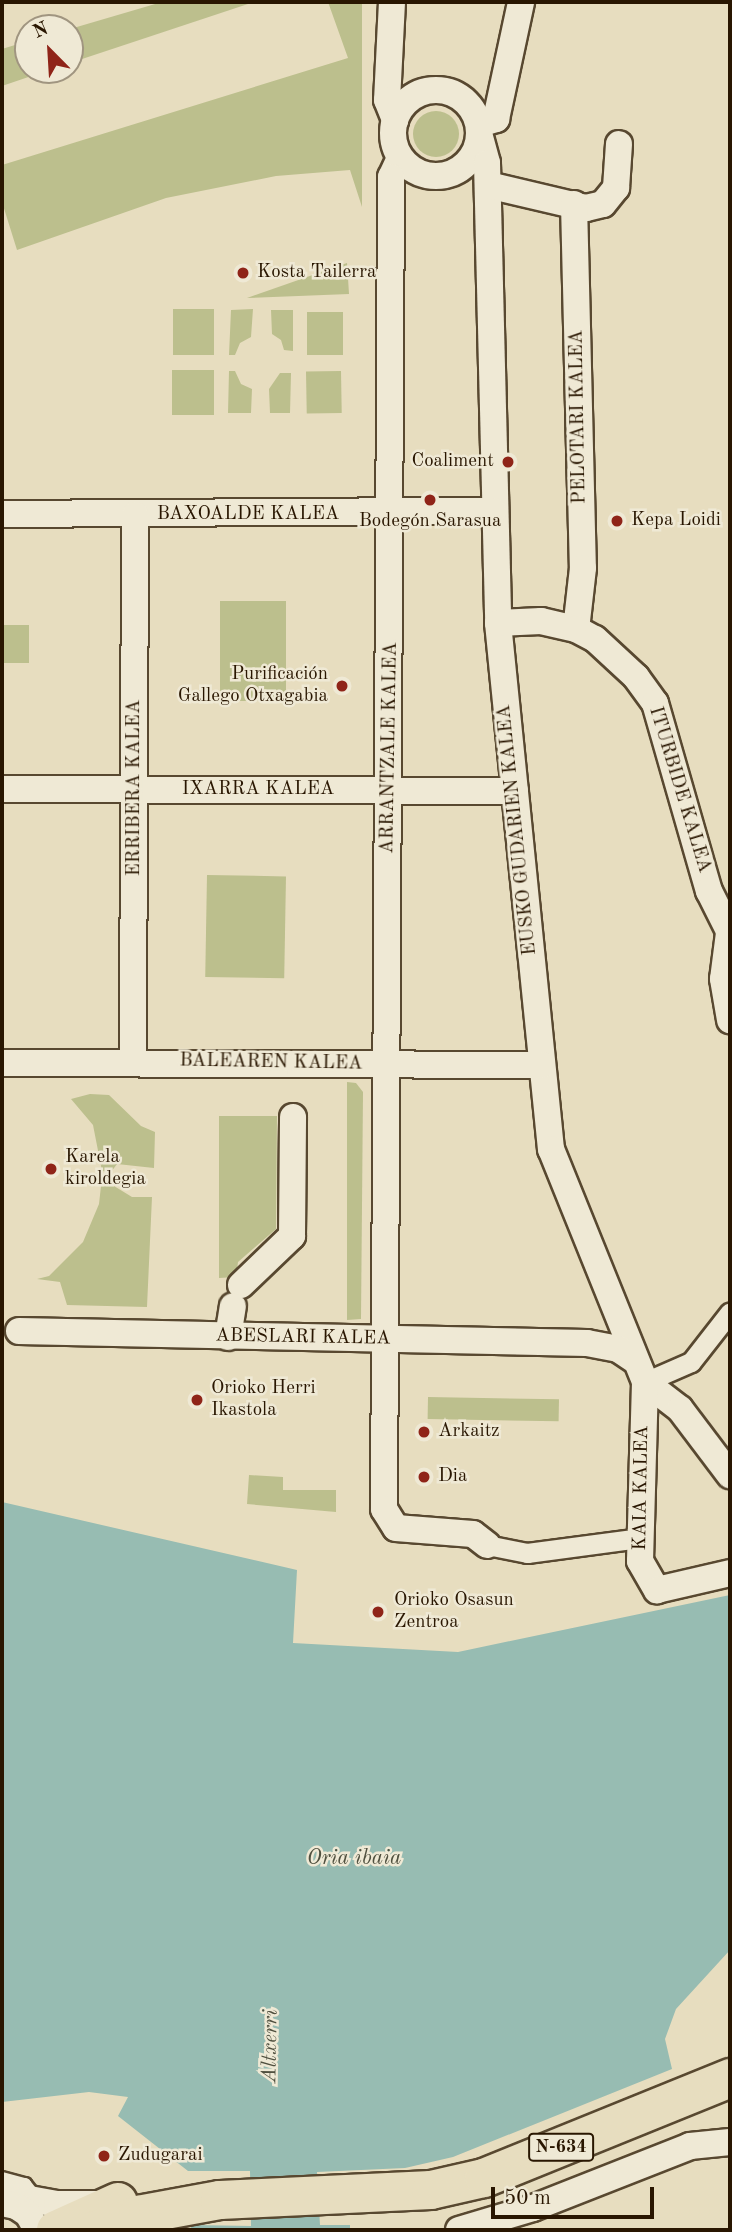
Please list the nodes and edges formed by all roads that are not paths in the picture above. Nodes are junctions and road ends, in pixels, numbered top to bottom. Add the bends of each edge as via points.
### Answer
1 (392, 2) edge
2 (521, 2) edge
3 (390, 55) junction
4 (424, 91) junction
5 (395, 120) junction
6 (479, 128) junction
7 (619, 144) dead end
8 (400, 158) junction
9 (488, 185) junction
10 (574, 204) junction
11 (493, 511) junction
12 (2, 514) edge
13 (135, 515) junction
14 (391, 515) junction
15 (498, 623) junction
16 (576, 629) junction
17 (2, 789) edge
18 (135, 789) junction
19 (389, 791) junction
20 (515, 791) junction
21 (730, 933) edge
22 (730, 1020) edge
23 (133, 1062) junction
24 (2, 1063) edge
25 (387, 1064) junction
26 (541, 1065) junction
27 (293, 1117) dead end
28 (611, 1305) junction
29 (730, 1312) edge
30 (19, 1331) dead end
31 (228, 1336) junction
32 (385, 1339) junction
33 (587, 1343) junction
34 (639, 1370) junction
35 (730, 1475) edge
36 (639, 1538) junction
37 (487, 1545) joint
38 (730, 1573) edge
39 (730, 2078) edge
40 (730, 2142) edge
41 (2, 2178) edge
42 (2, 2194) edge
43 (37, 2198) junction
44 (2, 2203) edge
45 (116, 2222) edge
46 (37, 2230) edge
47 (56, 2230) edge
48 (459, 2230) edge

1 - 3 street
2 - 6 street via 495,120
3 - 4 street
3 - 5 street via 387,100
4 - 5 street via 405,101
4 - 6 street via 445,90 460,96
5 - 8 street via 392,138
6 - 8 street via 469,161 444,176 414,171
6 - 9 street, EUSKO GUDARIEN KALEA
7 - 10 street via 616,188 609,199 586,208
8 - 14 street, ARRANTZALE KALEA via 391,177
9 - 10 street
9 - 11 street, EUSKO GUDARIEN KALEA
10 - 16 street, PELOTARI KALEA via 583,568
11 - 14 street, BAXOALDE KALEA
11 - 15 street, EUSKO GUDARIEN KALEA
12 - 13 street, BAXOALDE KALEA
13 - 14 street, BAXOALDE KALEA
13 - 18 street, ERRIBERA KALEA
14 - 19 street, ARRANTZALE KALEA
15 - 16 street, ITURBIDE KALEA via 541,621
15 - 20 street, EUSKO GUDARIEN KALEA
16 - 21 street, ITURBIDE KALEA via 613,654 654,703 709,891
17 - 18 street, IXARRA KALEA
18 - 19 street, IXARRA KALEA
18 - 23 street, ERRIBERA KALEA
19 - 20 street, IXARRA KALEA
19 - 25 street, ARRANTZALE KALEA
20 - 26 street, EUSKO GUDARIEN KALEA
21 - 22 street, ITURBIDE KALEA via 723,967
23 - 24 street, BALEAREN KALEA
23 - 25 street, BALEAREN KALEA
25 - 26 street, BALEAREN KALEA
25 - 32 street, ARRANTZALE KALEA
26 - 28 street, EUSKO GUDARIEN KALEA via 551,1149
27 - 31 street via 292,1236 237,1296
28 - 33 street via 608,1318
28 - 34 street, EUSKO GUDARIEN KALEA
29 - 34 street via 691,1362
30 - 31 street, ABESLARI KALEA
31 - 32 street, ABESLARI KALEA
32 - 33 street, ABESLARI KALEA
32 - 37 street, ARRANTZALE KALEA via 387,1520 396,1528 473,1534
33 - 34 street, ABESLARI KALEA via 618,1349
34 - 35 street via 680,1409
34 - 36 street, KAIA KALEA
36 - 37 street via 527,1553
36 - 38 street, KAIA KALEA via 640,1561 657,1590
39 - 45 highway, N-634 via 484,2178 386,2194 219,2200 167,2190
40 - 48 street via 690,2146 533,2208
41 - 43 lane via 25,2184
42 - 43 street
43 - 45 street
44 - 46 street via 28,2214
45 - 47 highway, N-634

